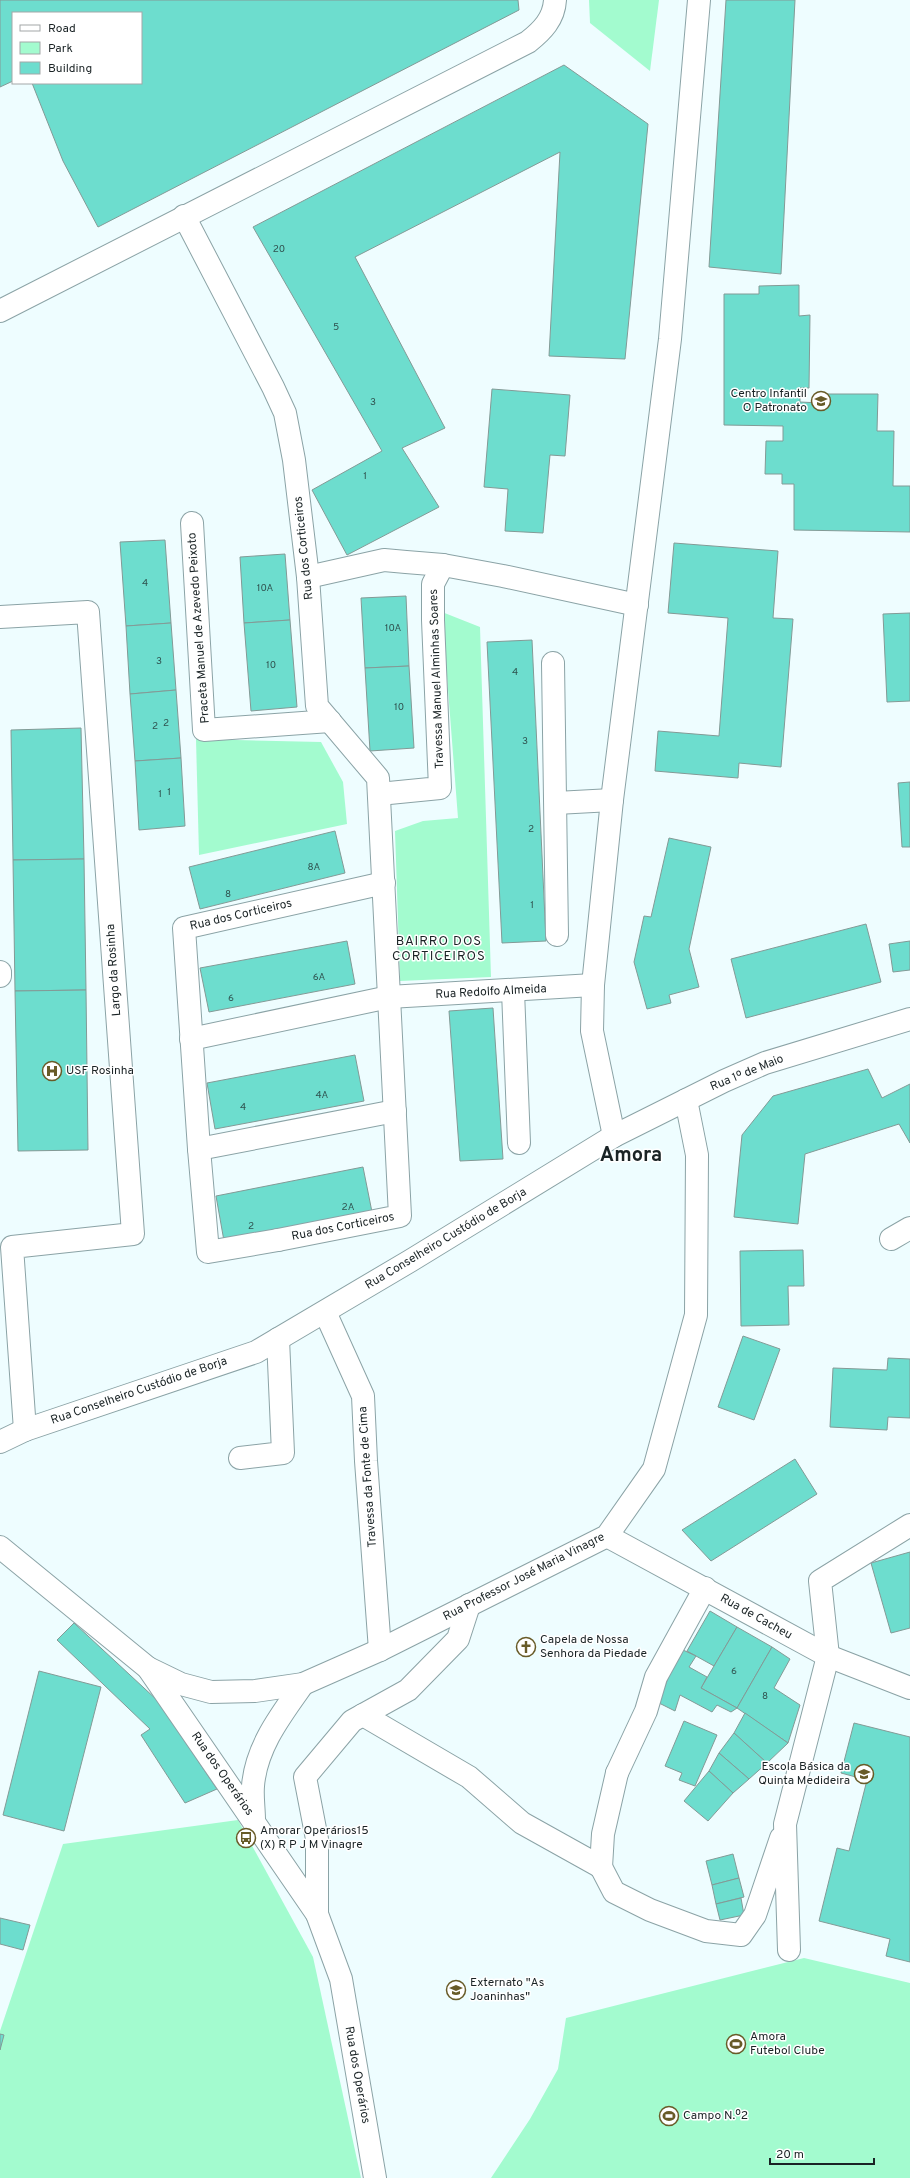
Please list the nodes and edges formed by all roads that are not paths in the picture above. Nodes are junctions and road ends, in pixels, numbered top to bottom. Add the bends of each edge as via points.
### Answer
1 (555, 0) edge
2 (699, 0) edge
3 (184, 216) junction
4 (0, 311) edge
5 (192, 523) dead end
6 (443, 565) junction
7 (308, 577) junction
8 (637, 606) junction
9 (0, 617) edge
10 (554, 663) dead end
11 (330, 721) junction
12 (379, 794) junction
13 (612, 800) junction
14 (556, 804) junction
15 (384, 883) junction
16 (557, 935) dead end
17 (0, 972) edge
18 (0, 976) edge
19 (593, 985) junction
20 (513, 991) junction
21 (389, 997) junction
22 (910, 1019) edge
23 (191, 1039) junction
24 (686, 1100) junction
25 (395, 1111) junction
26 (614, 1136) junction
27 (519, 1143) dead end
28 (199, 1149) junction
29 (910, 1228) edge
30 (891, 1239) dead end
31 (325, 1312) junction
32 (278, 1339) junction
33 (26, 1430) junction
34 (0, 1442) edge
35 (240, 1458) dead end
36 (910, 1525) edge
37 (607, 1536) junction
38 (0, 1547) edge
39 (705, 1588) junction
40 (469, 1605) junction
41 (380, 1650) junction
42 (828, 1656) junction
43 (148, 1668) junction
44 (303, 1684) junction
45 (910, 1688) edge
46 (363, 1715) junction
47 (254, 1820) junction
48 (785, 1824) junction
49 (601, 1867) junction
50 (317, 1914) junction
51 (789, 1950) dead end
52 (375, 2178) edge

1 - 3 street via 551,17 542,31 528,42
2 - 8 street via 670,339
3 - 4 street
3 - 7 street, Rua dos Corticeiros via 285,414 294,460
5 - 11 street, Praceta Manuel de Azevedo Peixoto via 204,730
6 - 7 street via 384,560
6 - 8 street
6 - 12 street, Travessa Manuel Alminhas Soares via 433,584 440,788
7 - 11 street, Rua dos Corticeiros via 317,706
8 - 13 street
9 - 33 street, Largo da Rosinha via 88,612 133,1234 12,1247
10 - 14 street
11 - 12 street, Rua dos Corticeiros via 378,778
12 - 15 street, Rua dos Corticeiros
13 - 14 street
13 - 19 street
14 - 16 street
15 - 21 street, Rua dos Corticeiros
15 - 23 street, Rua dos Corticeiros via 184,928
17 - 18 street
19 - 20 street, Rua Redolfo Almeida
19 - 26 street via 592,1031
20 - 21 street, Rua Redolfo Almeida
20 - 27 street
21 - 23 street
21 - 25 street, Rua dos Corticeiros
22 - 24 street, Rua 1º de Maio via 765,1063
23 - 28 street, Rua dos Corticeiros
24 - 26 street, Rua 1º de Maio
24 - 37 street, Rua Professor José Maria Vinagre via 697,1155 696,1315 654,1469
25 - 28 street
25 - 28 street, Rua dos Corticeiros via 400,1216 278,1240 208,1252
26 - 31 street, Rua Conselheiro Custódio de Borja
29 - 30 street
31 - 32 street, Rua Conselheiro Custódio de Borja
31 - 41 street, Travessa da Fonte de Cima via 363,1396
32 - 33 street, Rua Conselheiro Custódio de Borja via 256,1352
32 - 35 street via 284,1453
33 - 34 street, Rua Conselheiro Custódio de Borja
36 - 42 street via 820,1582
37 - 39 street, Rua de Cacheu
37 - 40 street, Rua Professor José Maria Vinagre
38 - 43 street, Rua dos Operários
39 - 42 street, Rua de Cacheu
39 - 49 street via 656,1677 646,1711 617,1773 603,1834
40 - 41 street, Rua Professor José Maria Vinagre
40 - 46 street via 458,1640 408,1690
41 - 44 street, Rua Professor José Maria Vinagre
42 - 45 street, Rua de Cacheu
42 - 48 street
43 - 44 street, Rua Professor José Maria Vinagre via 181,1684 211,1692 255,1691
43 - 47 street, Rua dos Operários
44 - 47 street via 272,1726 259,1758 253,1785
46 - 49 street via 469,1777 522,1823
46 - 50 street via 352,1721 305,1777 317,1839
47 - 50 street, Rua dos Operários
48 - 49 street via 755,1915 741,1935 706,1931 650,1910 614,1892
48 - 51 street
50 - 52 street, Rua dos Operários via 341,1979

